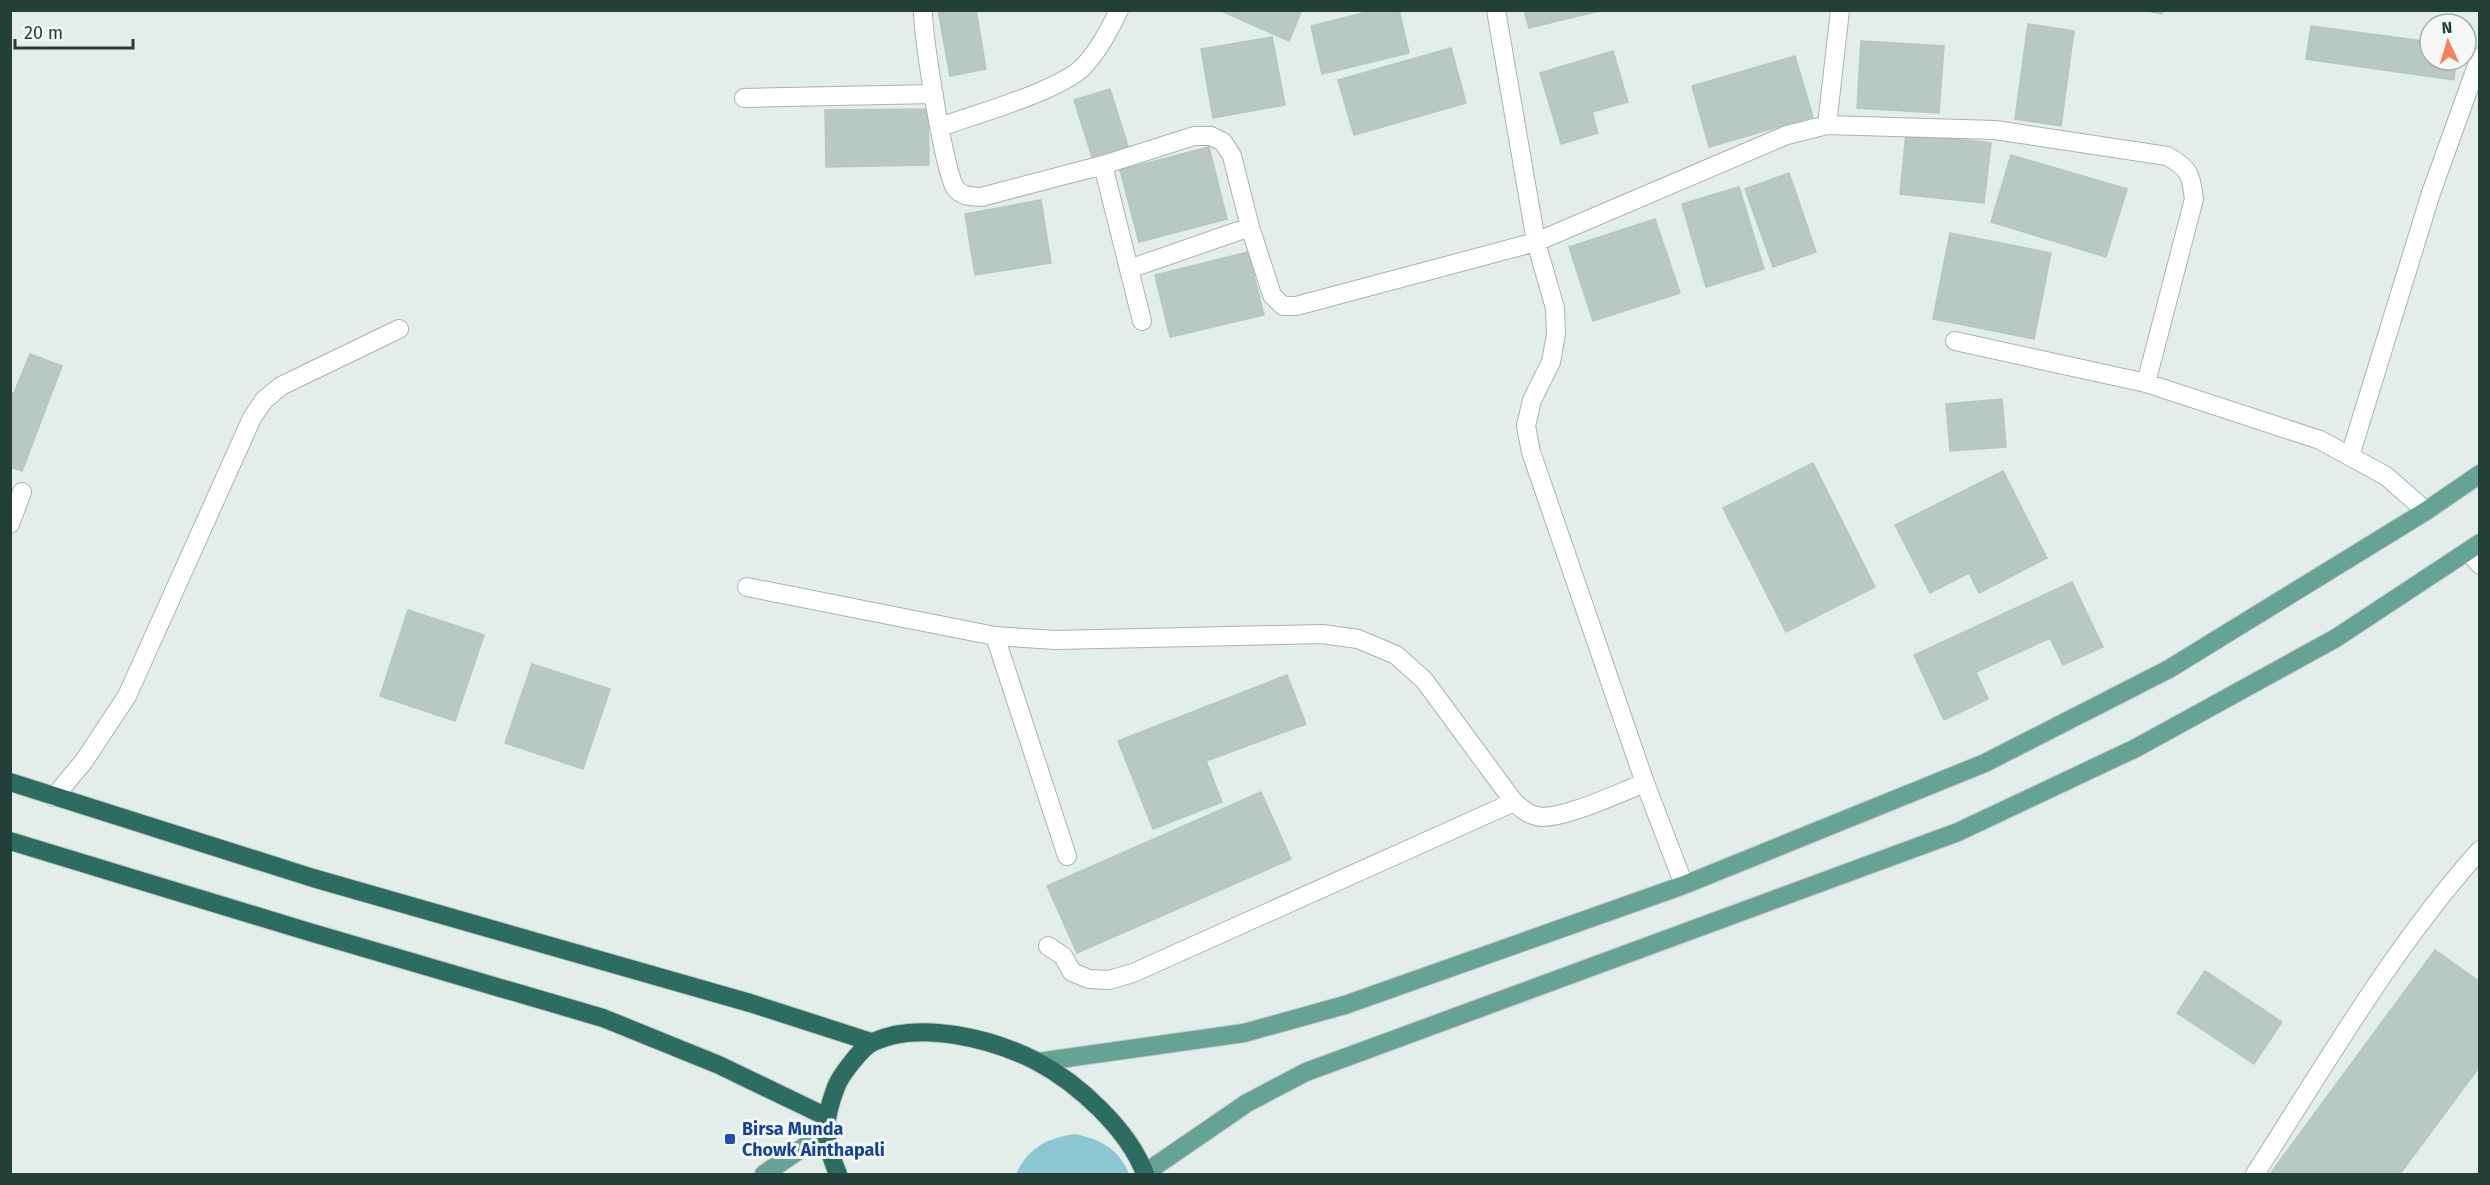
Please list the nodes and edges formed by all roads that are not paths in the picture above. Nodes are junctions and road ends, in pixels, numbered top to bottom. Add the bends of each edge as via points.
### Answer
1 (923, 10) edge
2 (1119, 10) edge
3 (1496, 10) edge
4 (1840, 10) edge
5 (2480, 57) edge
6 (934, 94) junction
7 (744, 98) dead end
8 (1827, 125) junction
9 (940, 128) junction
10 (1103, 165) junction
11 (1250, 227) junction
12 (1536, 242) junction
13 (1129, 269) junction
14 (1142, 321) dead end
15 (399, 329) dead end
16 (1955, 341) dead end
17 (2146, 383) junction
18 (2350, 456) junction
19 (2480, 474) edge
20 (22, 492) dead end
21 (2426, 511) junction
22 (10, 524) edge
23 (2476, 553) edge
24 (747, 587) dead end
25 (995, 636) junction
26 (10, 782) edge
27 (1645, 783) junction
28 (54, 797) junction
29 (1514, 802) junction
30 (10, 841) edge
31 (2480, 850) edge
32 (1067, 856) dead end
33 (1684, 885) junction
34 (1048, 946) dead end
35 (872, 1042) junction
36 (1038, 1062) junction
37 (826, 1124) junction
38 (764, 1174) edge
39 (838, 1174) edge
40 (1145, 1174) edge
41 (2255, 1174) edge

1 - 6 street
2 - 9 street via 1084,66 1061,84
3 - 12 street
4 - 8 street
5 - 18 street via 2431,192
6 - 7 street
6 - 9 street
8 - 12 street via 1787,135
8 - 17 street via 1995,130 2167,156 2184,165 2192,179 2194,199
9 - 10 street via 954,187 963,195 981,197
10 - 11 street via 1194,136 1211,136 1223,142 1232,156
10 - 13 street
11 - 12 street via 1272,295 1283,306 1296,306
11 - 13 street
12 - 27 street via 1555,308 1556,334 1551,362 1532,400 1526,426 1531,452
13 - 14 street
15 - 28 street via 281,386 264,400 252,418 127,696 84,761
16 - 17 street
17 - 18 street via 2320,440
18 - 21 street via 2386,476
19 - 21 main road
20 - 22 street
21 - 33 main road via 2169,669 1985,763
23 - 40 main road via 2336,638 2136,747 1969,827 1305,1072 1257,1097
24 - 25 street
25 - 29 street via 1055,640 1322,634 1358,639 1396,655 1424,680
25 - 32 street
26 - 28 highway
27 - 29 street via 1542,817 1526,813
27 - 33 street
28 - 35 highway via 313,878 750,1003
29 - 34 street via 1133,973 1109,980 1089,979 1072,972 1063,956
30 - 37 highway via 603,1018 719,1065
31 - 41 street via 2441,894 2389,966
33 - 36 main road via 1345,1005 1256,1030
35 - 36 highway via 917,1032 950,1034 1008,1049
35 - 37 highway via 840,1076
36 - 40 highway via 1081,1091 1108,1117
37 - 38 main road
37 - 39 highway via 827,1148

